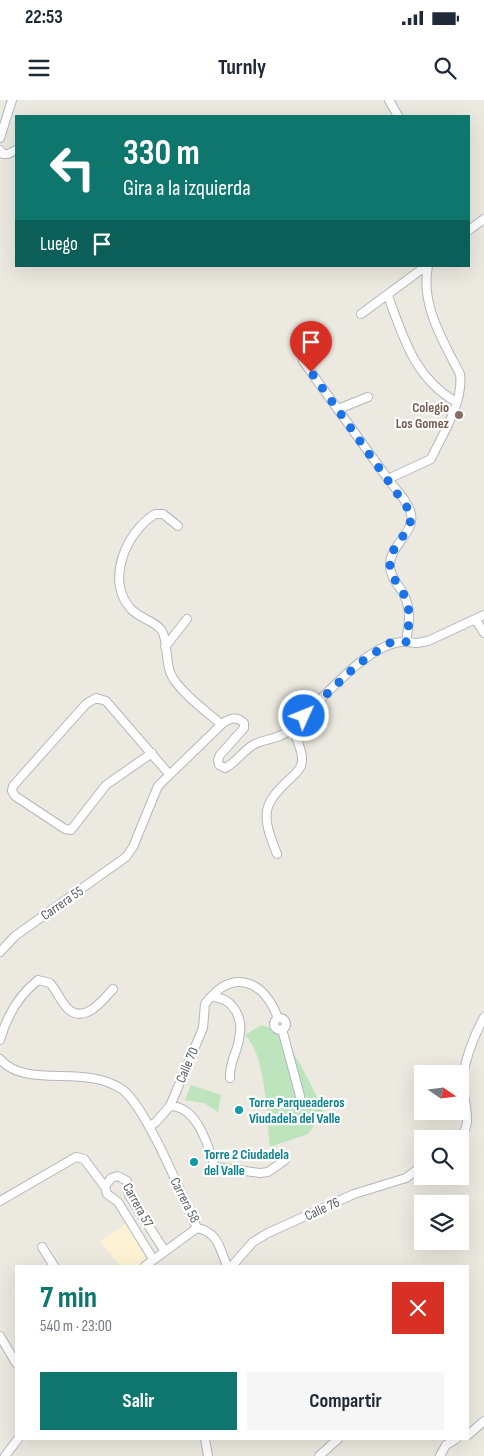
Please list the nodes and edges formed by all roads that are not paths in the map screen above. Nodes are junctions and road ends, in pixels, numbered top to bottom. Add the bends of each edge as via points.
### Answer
1 (12, 100) edge
2 (389, 100) edge
3 (397, 115) edge
4 (0, 138) edge
5 (0, 150) edge
6 (15, 150) edge
7 (484, 219) edge
8 (470, 229) edge
9 (426, 267) edge
10 (427, 267) edge
11 (388, 296) junction
12 (361, 314) dead end
13 (303, 360) dead end
14 (368, 397) dead end
15 (456, 402) junction
16 (338, 409) junction
17 (388, 479) junction
18 (178, 526) dead end
19 (484, 615) edge
20 (187, 619) dead end
21 (476, 620) junction
22 (484, 633) edge
23 (406, 642) junction
24 (165, 647) junction
25 (221, 724) junction
26 (292, 727) junction
27 (152, 753) junction
28 (168, 774) junction
29 (278, 854) dead end
30 (0, 952) edge
31 (113, 989) dead end
32 (211, 997) junction
33 (484, 1017) edge
34 (0, 1040) edge
35 (0, 1059) edge
36 (230, 1078) dead end
37 (300, 1096) dead end
38 (170, 1106) junction
39 (149, 1127) junction
40 (466, 1130) edge
41 (285, 1160) dead end
42 (414, 1172) edge
43 (105, 1187) junction
44 (0, 1201) edge
45 (201, 1228) junction
46 (42, 1247) dead end
47 (220, 1248) junction
48 (164, 1250) junction
49 (242, 1253) junction
50 (154, 1259) junction
51 (53, 1265) edge
52 (146, 1265) edge
53 (227, 1265) edge
54 (233, 1265) edge
55 (0, 1336) edge
56 (15, 1361) edge
57 (484, 1421) edge
58 (469, 1434) edge
59 (17, 1440) edge
60 (205, 1440) edge
61 (337, 1440) edge
62 (454, 1440) edge
63 (5, 1456) edge
64 (208, 1456) edge
65 (319, 1456) edge
66 (440, 1456) edge

1 - 4 street
2 - 3 street
5 - 6 street via 3,154
7 - 8 street
9 - 11 street
10 - 15 street via 435,326 460,374
11 - 12 street
11 - 15 street via 408,348 423,374 437,391
13 - 16 street
14 - 16 street
15 - 17 street via 431,459
16 - 17 street
17 - 23 street via 411,513 410,526 393,551 390,565 391,575 408,605 410,615
18 - 24 street via 163,514 150,517 124,555 118,580 125,602 140,618 161,629
19 - 21 street
20 - 24 street
21 - 22 street
21 - 23 street via 428,641
23 - 26 street via 389,643 357,665
24 - 25 street via 174,679
25 - 26 street via 230,718 244,723 243,731 220,755 219,765 225,768 255,744 280,736
25 - 28 street
26 - 29 street via 302,762 295,774 274,792 268,805 269,834
27 - 27 street via 106,785 71,830 12,792 14,784 93,698 106,701
27 - 28 street
28 - 30 street, Carrera 55 via 158,786 126,857 22,931
31 - 34 street via 94,1009 79,1013 67,1007 50,982 38,980 12,1009
32 - 36 street via 224,998 232,1004 240,1024
32 - 37 street via 233,982 247,983 266,994 278,1018 274,1026 282,1029
32 - 38 street, Calle 70 via 205,1004 203,1028
33 - 40 street via 463,1075
35 - 39 street, Carrera 58 via 10,1068 26,1074 86,1076 109,1082 131,1098
38 - 39 street, Calle 70
38 - 41 street via 192,1116 208,1145 215,1167 268,1172
39 - 45 street, Carrera 58
42 - 49 street, Calle 76 via 406,1178 354,1194 268,1233
43 - 44 street via 84,1159 76,1157
43 - 48 street, Carrera 57 via 115,1176 125,1179 129,1195
43 - 50 street, Carrera 57
45 - 47 street, Carrera 58 via 211,1232
45 - 48 street
46 - 51 street
47 - 49 street via 230,1255
47 - 53 street, Carrera 58
48 - 50 street
49 - 54 street, Calle 76
50 - 52 street
55 - 56 street
57 - 58 street
59 - 63 street
60 - 64 street
61 - 65 street
62 - 66 street via 446,1445

